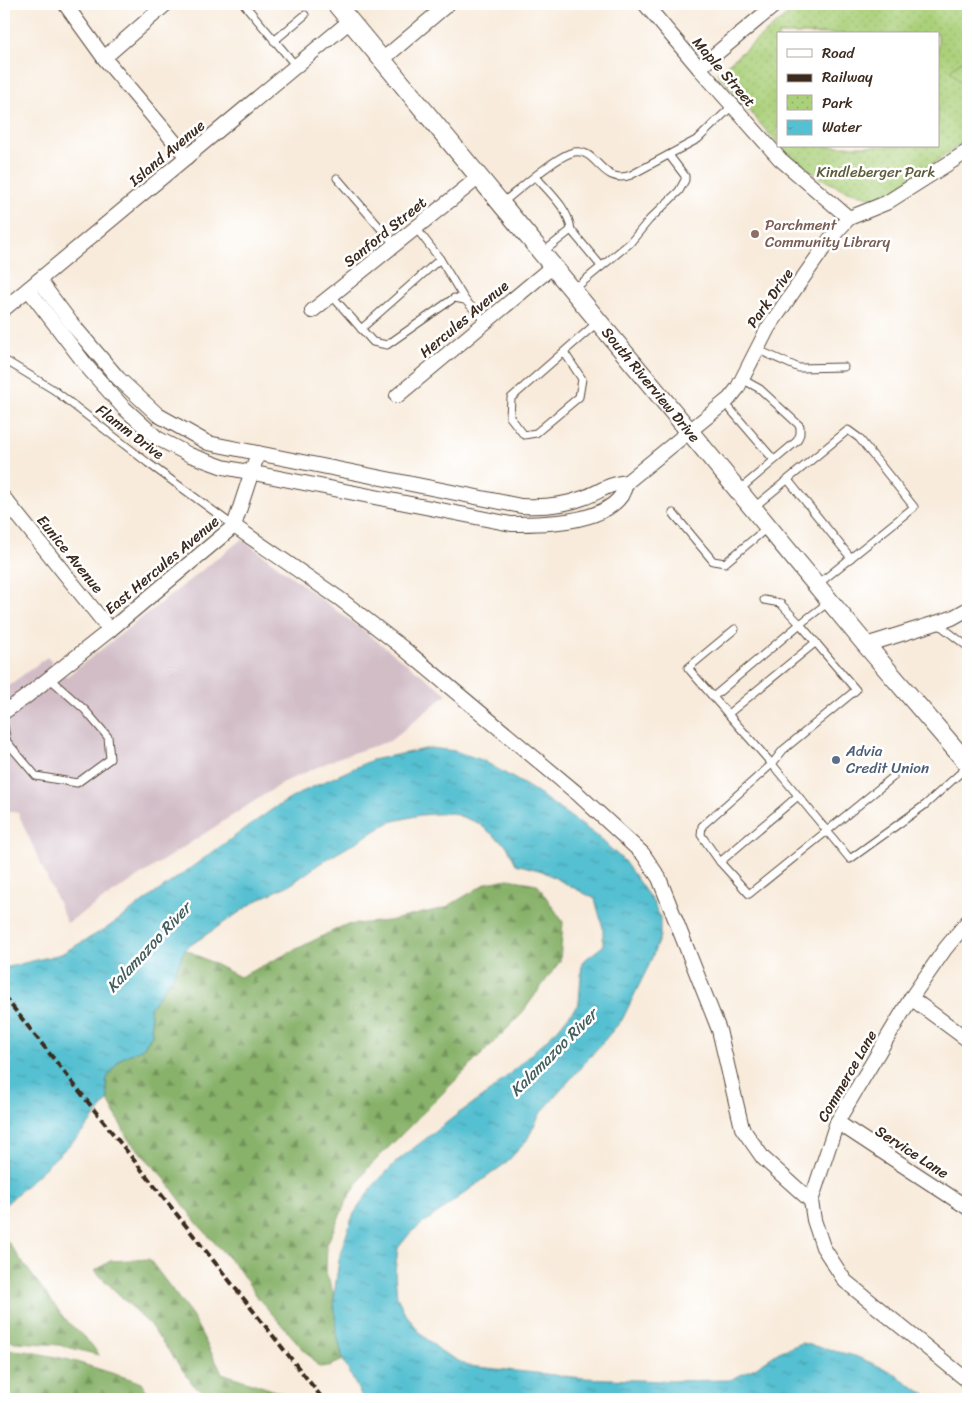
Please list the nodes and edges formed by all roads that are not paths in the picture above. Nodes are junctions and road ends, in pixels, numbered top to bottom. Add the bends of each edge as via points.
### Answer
1 (65, 4) edge
2 (166, 4) edge
3 (244, 4) edge
4 (336, 4) edge
5 (448, 4) edge
6 (645, 4) edge
7 (776, 4) edge
8 (305, 15) dead end
9 (350, 21) junction
10 (274, 41) junction
11 (104, 58) junction
12 (382, 60) junction
13 (296, 66) junction
14 (699, 68) junction
15 (732, 106) junction
16 (968, 151) edge
17 (668, 155) junction
18 (187, 157) junction
19 (536, 177) junction
20 (337, 178) dead end
21 (478, 178) junction
22 (500, 204) junction
23 (849, 218) junction
24 (416, 228) junction
25 (571, 230) junction
26 (395, 245) junction
27 (440, 259) junction
28 (547, 260) junction
29 (601, 266) junction
30 (34, 285) junction
31 (573, 290) junction
32 (332, 296) junction
33 (465, 300) junction
34 (4, 309) edge
35 (312, 311) dead end
36 (599, 321) junction
37 (486, 322) junction
38 (361, 329) junction
39 (756, 349) junction
40 (564, 352) junction
41 (8, 362) dead end
42 (844, 367) dead end
43 (742, 379) junction
44 (397, 396) dead end
45 (725, 403) junction
46 (690, 431) junction
47 (258, 453) junction
48 (774, 460) junction
49 (252, 472) junction
50 (788, 480) junction
51 (627, 482) junction
52 (738, 491) junction
53 (4, 498) edge
54 (753, 508) junction
55 (673, 513) dead end
56 (234, 526) junction
57 (768, 527) junction
58 (854, 556) junction
59 (817, 585) junction
60 (764, 600) dead end
61 (830, 601) junction
62 (968, 609) edge
63 (936, 623) junction
64 (800, 624) junction
65 (110, 630) junction
66 (735, 630) dead end
67 (816, 642) junction
68 (866, 645) junction
69 (968, 648) edge
70 (49, 678) junction
71 (713, 697) junction
72 (4, 712) edge
73 (728, 714) junction
74 (4, 726) edge
75 (772, 764) junction
76 (968, 765) edge
77 (893, 777) dead end
78 (798, 796) junction
79 (827, 831) junction
80 (720, 862) junction
81 (968, 921) edge
82 (912, 998) junction
83 (968, 1040) edge
84 (837, 1122) junction
85 (811, 1200) junction
86 (968, 1208) edge
87 (968, 1381) edge

1 - 11 street
2 - 11 street
3 - 10 lane
4 - 9 street, South Riverview Drive
5 - 12 street
6 - 14 street, Maple Street
7 - 14 street
8 - 10 lane
9 - 12 street, South Riverview Drive
9 - 13 street, Island Avenue
10 - 13 lane
11 - 18 street
12 - 21 street, South Riverview Drive
13 - 18 street, Island Avenue
14 - 15 street, Maple Street
15 - 17 lane via 698,139
15 - 23 street, Maple Street via 780,159
16 - 23 street, Park Drive via 894,198
17 - 19 lane via 621,179 614,178 580,152 572,152
17 - 29 lane via 686,180 630,243
18 - 30 street, Island Avenue
19 - 22 lane
19 - 25 lane via 560,204
20 - 26 lane
21 - 22 street, South Riverview Drive
21 - 24 street, Sanford Street
22 - 28 street, South Riverview Drive
23 - 39 street, Park Drive via 830,239
24 - 26 street, Sanford Street
24 - 27 lane
25 - 28 lane
25 - 29 lane
26 - 32 street, Sanford Street
27 - 33 lane
27 - 38 lane
28 - 31 street, South Riverview Drive
28 - 37 street, Hercules Avenue
29 - 31 lane
30 - 34 street, Island Avenue
30 - 47 street via 118,378 158,415 208,442
30 - 49 street via 89,369 157,438 223,467
31 - 36 street, South Riverview Drive
32 - 35 street, Sanford Street
32 - 38 lane
33 - 37 lane
33 - 38 lane via 454,298 387,345 373,342
36 - 40 lane
36 - 46 street, South Riverview Drive
37 - 44 street, Hercules Avenue
39 - 42 lane via 799,368
39 - 43 street, Park Drive
40 - 40 lane via 512,398 510,417 524,435 536,433 579,397 582,379
41 - 56 lane, Flamm Drive via 54,390
43 - 45 street, Park Drive
43 - 48 lane via 760,389 800,426 797,441
45 - 46 street, Park Drive
45 - 48 lane
46 - 51 street, Park Drive
46 - 52 street, South Riverview Drive
47 - 49 street
47 - 51 street via 521,506 544,507 562,503 584,498 612,483
48 - 52 lane
49 - 51 street via 512,524 550,524 597,513 621,496
49 - 56 street
50 - 54 lane
50 - 58 lane
50 - 58 lane via 848,430 860,438 914,507
52 - 54 street, South Riverview Drive
53 - 65 street, Eunice Avenue
54 - 57 street, South Riverview Drive
55 - 57 lane via 713,561 719,563 725,563
56 - 65 street, East Hercules Avenue
56 - 85 street via 340,599 403,648 578,794 643,854 659,878 718,1030 742,1128 763,1158
57 - 59 street, South Riverview Drive
58 - 59 lane
59 - 61 street, South Riverview Drive
60 - 64 lane via 780,603
61 - 64 lane
61 - 68 street, South Riverview Drive
62 - 63 street
63 - 68 street
63 - 69 lane
64 - 67 lane
64 - 71 lane
65 - 70 street, East Hercules Avenue
66 - 71 lane via 688,668
67 - 73 lane
67 - 75 lane via 856,690 783,750
68 - 76 street, South Riverview Drive
70 - 72 street, East Hercules Avenue
70 - 74 lane via 85,710 108,737 110,759 77,783 36,776 7,742
71 - 73 lane
73 - 75 lane
75 - 78 lane
75 - 80 lane via 702,826 701,835
76 - 79 lane via 925,805 850,860
77 - 79 lane
78 - 79 lane
78 - 80 lane
79 - 80 lane via 749,894
81 - 82 street, Commerce Lane
82 - 83 street
82 - 84 street, Commerce Lane
84 - 85 street, Commerce Lane
84 - 86 street, Service Lane
85 - 87 street, Commerce Lane via 823,1247 845,1281

